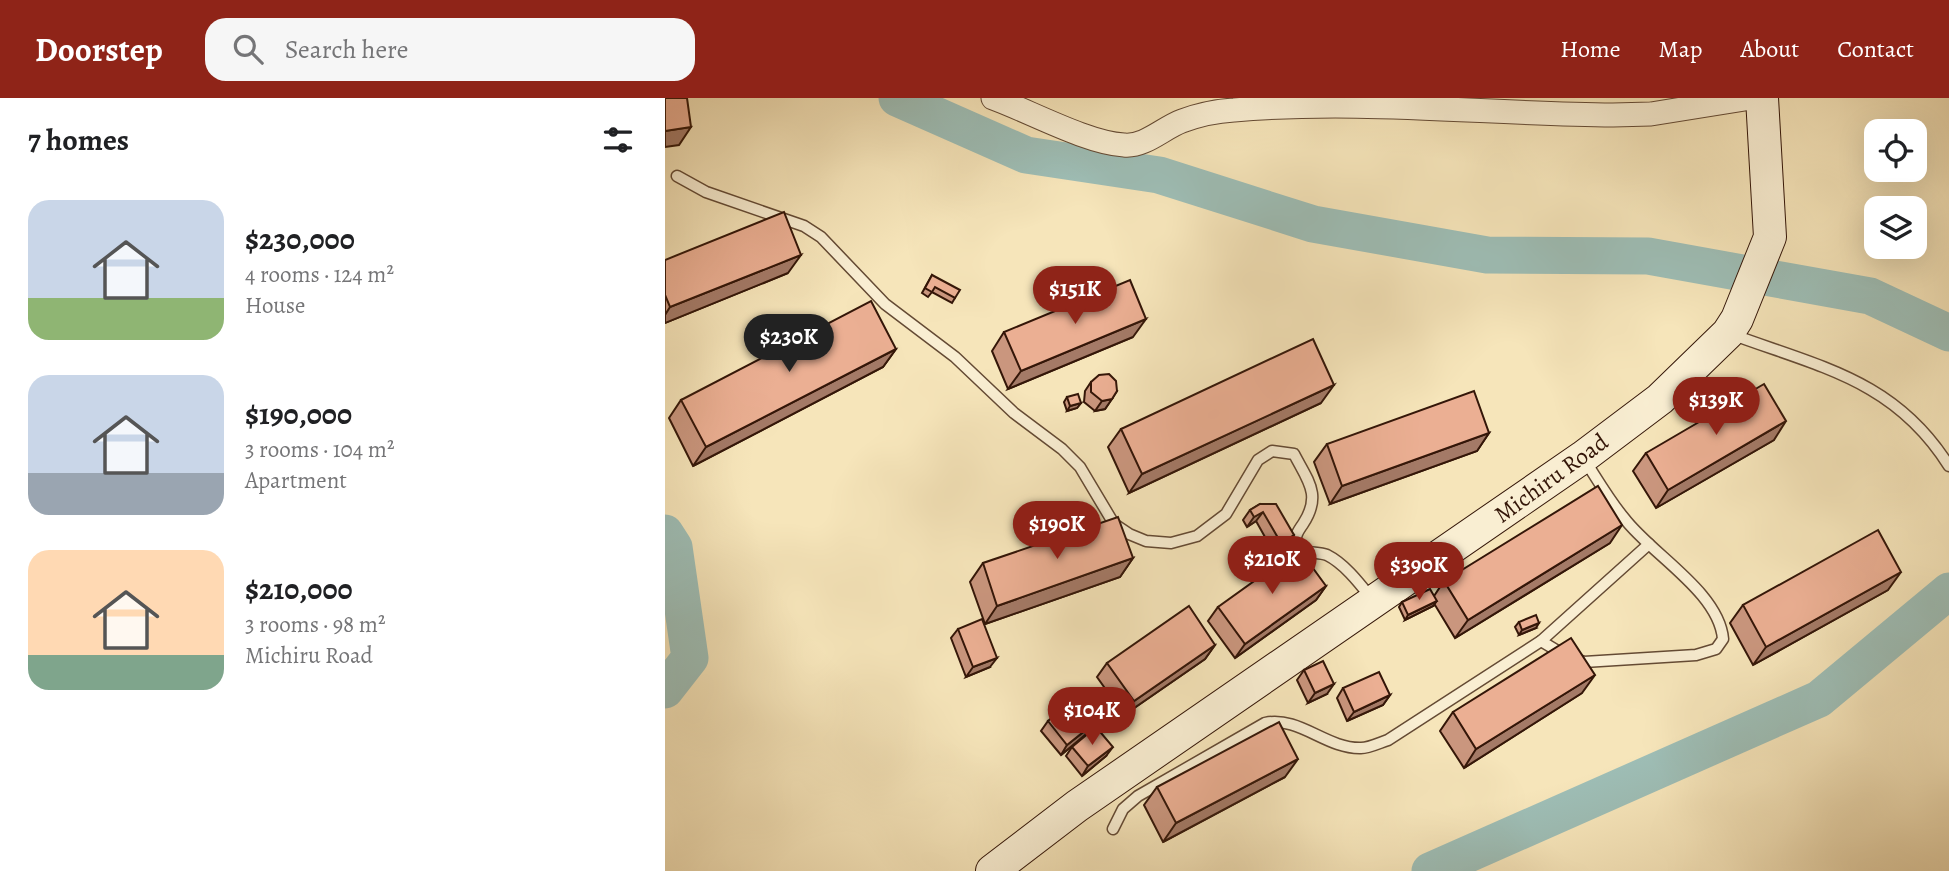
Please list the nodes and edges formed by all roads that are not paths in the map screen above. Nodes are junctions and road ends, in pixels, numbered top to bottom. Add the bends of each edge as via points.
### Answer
1 (993, 98) edge
2 (1751, 98) edge
3 (1762, 98) edge
4 (677, 176) dead end
5 (1733, 326) junction
6 (1583, 457) junction
7 (1949, 466) edge
8 (1649, 544) junction
9 (1372, 599) junction
10 (1541, 641) junction
11 (1113, 829) dead end
12 (992, 871) edge

1 - 2 street via 1088,136 1124,145 1144,141 1200,115 1234,110 1348,108 1613,115 1651,114
3 - 5 street, Michiru Road via 1770,237
4 - 9 lane via 821,237 885,304 1062,449 1080,467 1114,524 1129,534 1171,543 1197,536 1226,514 1258,460 1272,451 1294,453 1314,499 1295,544 1338,562
5 - 6 street, Michiru Road via 1660,400
5 - 7 lane via 1865,384 1895,404
6 - 8 lane via 1625,520
6 - 9 street, Michiru Road
8 - 10 lane
8 - 10 lane via 1712,610 1723,631 1716,649 1696,655 1584,662
9 - 12 street, Michiru Road
10 - 11 lane via 1388,740 1363,748 1337,746 1279,720 1265,723 1137,796 1123,809

